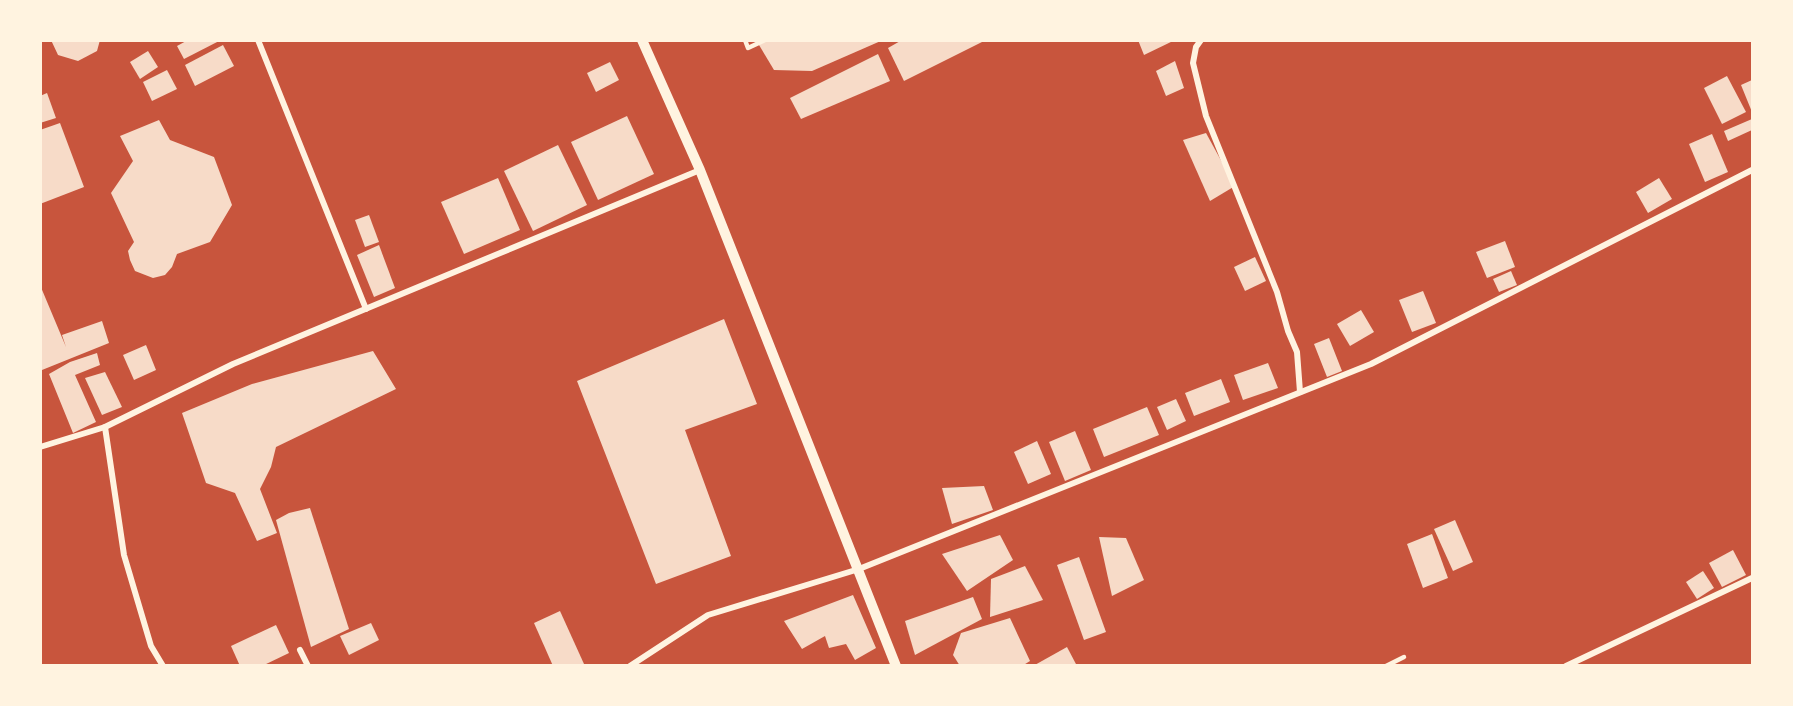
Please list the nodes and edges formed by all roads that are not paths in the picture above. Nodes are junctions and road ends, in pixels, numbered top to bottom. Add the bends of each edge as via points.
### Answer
1 (258, 40) edge
2 (642, 40) edge
3 (745, 40) edge
4 (765, 40) edge
5 (1201, 40) edge
6 (699, 170) junction
7 (1752, 170) edge
8 (366, 309) junction
9 (1300, 392) junction
10 (105, 427) junction
11 (40, 447) edge
12 (859, 569) junction
13 (1752, 578) edge
14 (300, 650) dead end
15 (1404, 657) dead end
16 (163, 666) edge
17 (308, 666) edge
18 (630, 666) edge
19 (896, 666) edge
20 (1386, 666) edge
21 (1566, 666) edge

1 - 8 street
2 - 6 street
3 - 4 lane via 748,48
5 - 9 street via 1193,63 1206,116 1298,352
6 - 8 street
6 - 12 street
7 - 9 street via 1371,363
8 - 10 street via 233,364
9 - 12 street
10 - 11 street
10 - 16 street via 123,555 151,646
12 - 18 street via 708,615
12 - 19 street
13 - 21 street
14 - 17 street
15 - 20 lane

